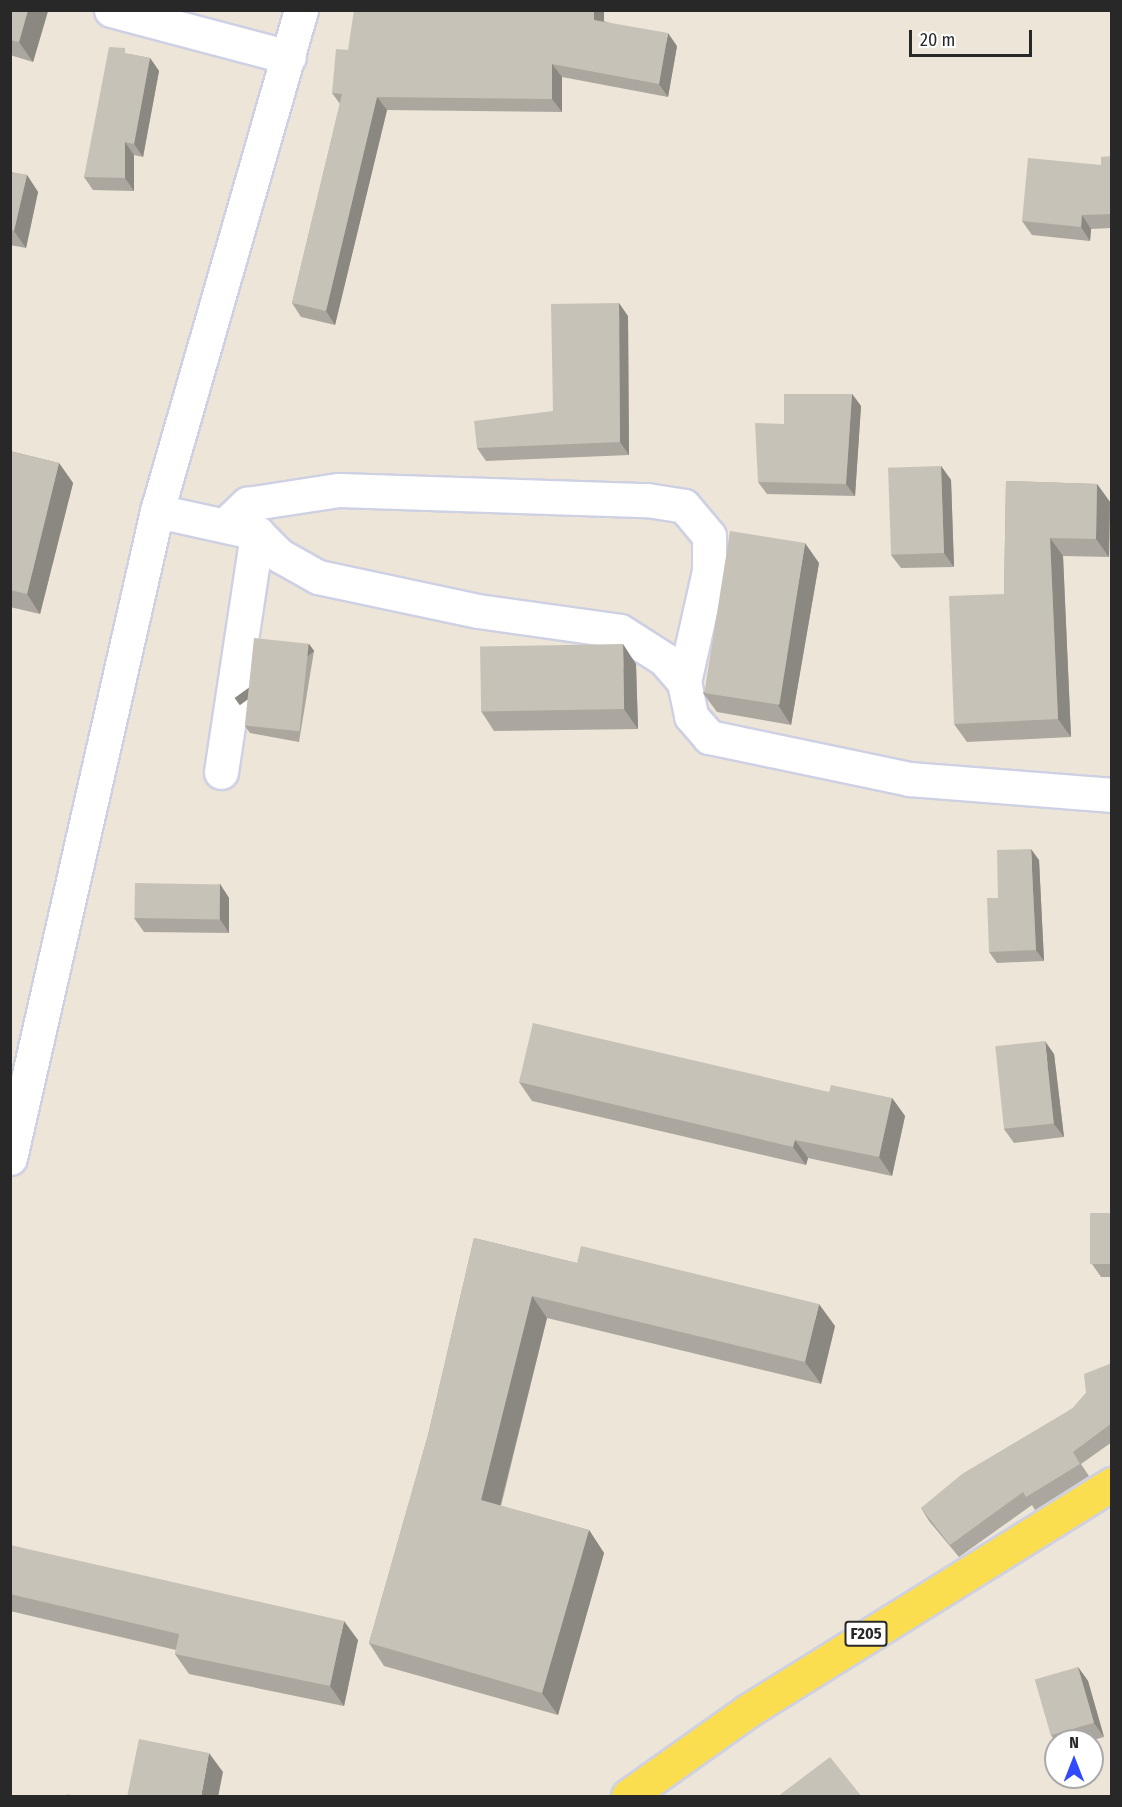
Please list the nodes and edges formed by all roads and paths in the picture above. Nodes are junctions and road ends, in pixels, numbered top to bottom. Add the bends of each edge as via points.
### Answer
1 (111, 10) edge
2 (301, 10) edge
3 (289, 57) junction
4 (157, 511) junction
5 (227, 523) junction
6 (257, 533) junction
7 (684, 682) junction
8 (220, 772) dead end
9 (1112, 795) edge
10 (10, 1158) edge
11 (1112, 1484) edge
12 (628, 1797) edge

1 - 3 street
2 - 3 street
3 - 4 street
4 - 5 street
4 - 10 street
5 - 6 street
5 - 7 street via 247,504 339,490 647,500 684,506 709,536 709,571
6 - 7 street via 279,555 318,577 478,611 620,632 664,659
6 - 8 street
7 - 9 street via 692,716 709,737 910,779
11 - 12 main road, F205 via 758,1703

